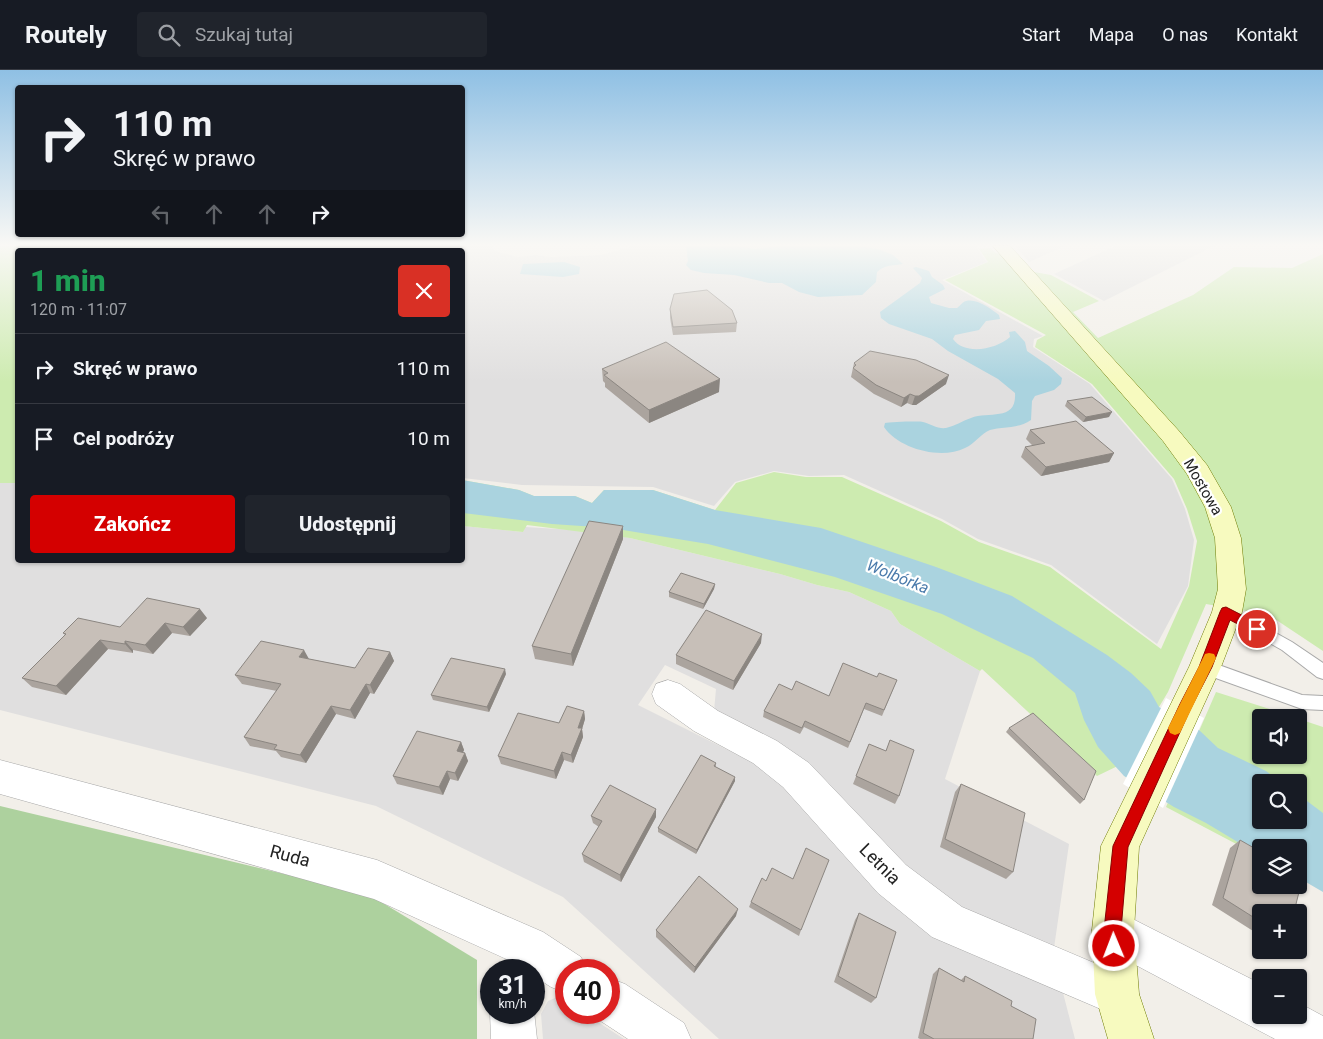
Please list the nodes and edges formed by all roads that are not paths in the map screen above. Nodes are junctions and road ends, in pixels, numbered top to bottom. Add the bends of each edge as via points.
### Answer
1 (1041, 291) edge
2 (1226, 612) junction
3 (1206, 667) junction
4 (1323, 672) edge
5 (668, 694) dead end
6 (1323, 703) edge
7 (0, 777) edge
8 (1113, 930) junction
9 (524, 959) edge
10 (1117, 994) junction
11 (1252, 1003) edge
12 (620, 1007) edge
13 (513, 1024) edge
14 (1292, 1024) edge
15 (514, 1039) edge
16 (668, 1039) edge
17 (1131, 1039) edge
18 (1321, 1039) edge

1 - 2 street, Mostowa via 1171,436 1198,471 1218,507 1228,538 1232,589
2 - 3 street, Mostowa
2 - 4 lane via 1287,646
3 - 6 lane via 1302,702
3 - 8 street, Mostowa via 1120,846
5 - 10 street, Letnia via 706,721 765,752 796,775 892,879 947,922
7 - 9 street, Ruda via 377,880
8 - 10 street, Mostowa
8 - 11 street
10 - 17 street, Mostowa
12 - 16 street
13 - 15 street
14 - 18 street

